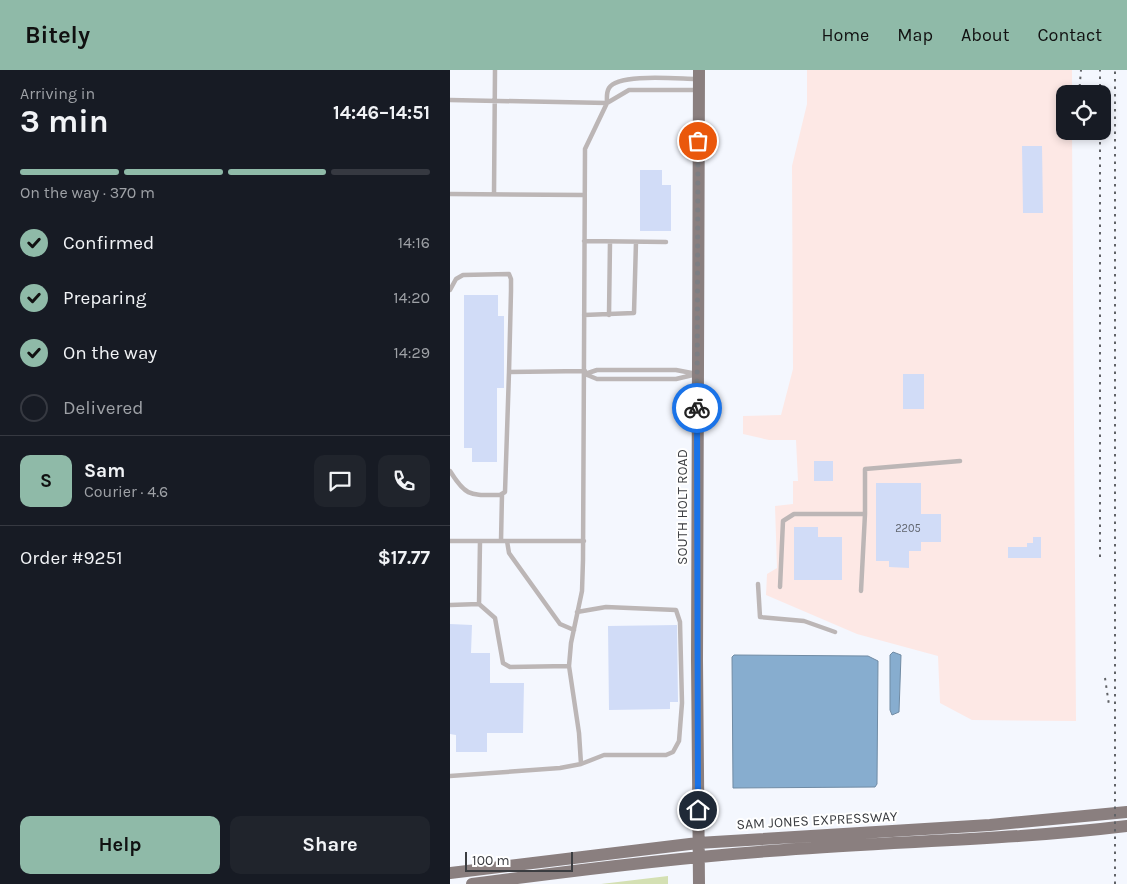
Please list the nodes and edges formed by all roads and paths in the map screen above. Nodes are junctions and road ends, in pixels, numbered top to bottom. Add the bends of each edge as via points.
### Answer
1 (495, 70) edge
2 (699, 80) edge
3 (450, 100) edge
4 (495, 101) junction
5 (608, 103) junction
6 (450, 194) edge
7 (494, 194) junction
8 (584, 195) junction
9 (584, 241) junction
10 (610, 242) junction
11 (636, 242) junction
12 (666, 242) dead end
13 (450, 290) edge
14 (584, 315) junction
15 (609, 315) junction
16 (509, 372) junction
17 (585, 373) junction
18 (697, 374) junction
19 (960, 461) dead end
20 (450, 471) edge
21 (502, 494) junction
22 (866, 514) junction
23 (584, 540) junction
24 (450, 541) edge
25 (480, 541) junction
26 (504, 541) junction
27 (758, 584) dead end
28 (780, 587) dead end
29 (861, 591) dead end
30 (450, 604) edge
31 (480, 604) junction
32 (577, 612) junction
33 (574, 630) junction
34 (835, 632) dead end
35 (569, 666) junction
36 (581, 764) junction
37 (450, 776) edge
38 (1127, 812) edge
39 (1127, 826) edge
40 (698, 843) junction
41 (698, 857) junction
42 (450, 873) edge
43 (472, 884) edge
44 (699, 884) edge

1 - 4 lane
2 - 5 lane via 629,90
2 - 5 lane via 620,80 609,88
2 - 18 main road, SOUTH HOLT ROAD
3 - 4 lane
4 - 5 lane
4 - 7 lane
5 - 8 lane via 585,149
6 - 7 lane
7 - 8 lane
8 - 9 lane
9 - 10 lane
9 - 14 lane
10 - 11 lane
10 - 15 lane
11 - 12 lane
11 - 15 lane via 634,313
13 - 16 lane via 456,279 463,275 508,274 512,291
14 - 15 lane
14 - 17 lane
16 - 17 lane
16 - 21 lane via 506,487
17 - 18 lane via 597,370 676,370
17 - 18 lane via 597,379 676,380
17 - 23 lane
18 - 40 main road, SOUTH HOLT ROAD
19 - 22 lane via 865,469
20 - 21 lane via 468,493
21 - 26 lane
22 - 28 lane via 794,514 783,520
22 - 29 lane
23 - 26 lane
23 - 32 lane via 582,591
24 - 25 lane
25 - 26 lane
25 - 31 lane
26 - 33 lane via 509,553 560,624
27 - 34 lane via 760,617 804,621
30 - 31 lane
31 - 35 lane via 495,618 504,663 510,667
32 - 33 lane
32 - 36 lane via 606,608 676,610 680,622 682,703 679,741 673,752 666,755 604,755
33 - 35 lane
35 - 36 lane
36 - 37 lane
38 - 40 main road, SAM JONES EXPRESSWAY via 990,825
39 - 41 main road, SAM JONES EXPRESSWAY via 1025,836
40 - 41 main road, SOUTH HOLT ROAD
40 - 42 main road, SAM JONES EXPRESSWAY
41 - 43 main road, SAM JONES EXPRESSWAY
41 - 44 main road, SOUTH HOLT ROAD

